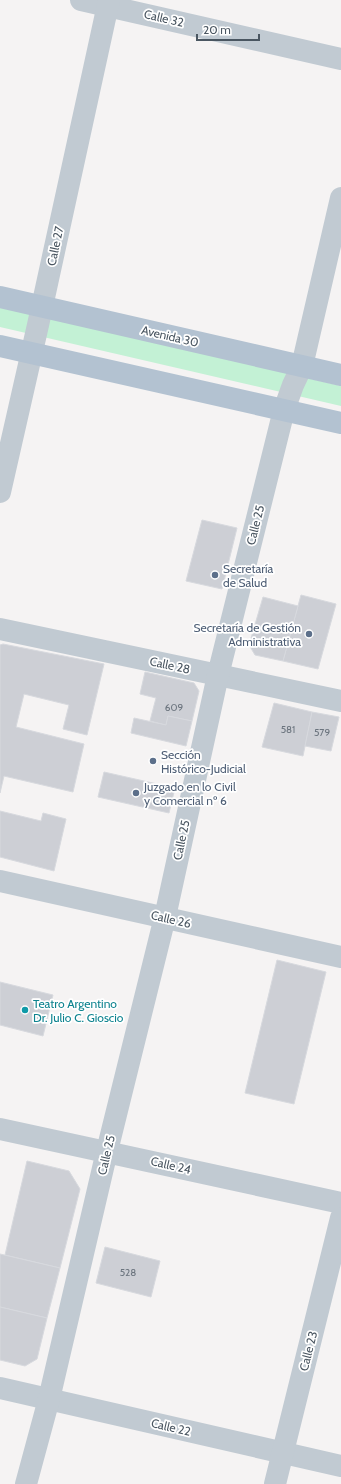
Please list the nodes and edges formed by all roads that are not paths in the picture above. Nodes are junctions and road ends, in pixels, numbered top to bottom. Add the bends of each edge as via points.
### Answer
1 (81, 0) edge
2 (108, 3) edge
3 (341, 59) edge
4 (341, 198) edge
5 (0, 296) edge
6 (42, 307) junction
7 (0, 346) edge
8 (32, 354) junction
9 (302, 366) junction
10 (341, 375) edge
11 (284, 410) junction
12 (341, 423) edge
13 (0, 492) edge
14 (0, 628) edge
15 (218, 675) junction
16 (341, 701) edge
17 (0, 881) edge
18 (164, 917) junction
19 (341, 957) edge
20 (0, 1128) edge
21 (107, 1151) junction
22 (341, 1203) edge
23 (341, 1218) edge
24 (0, 1388) edge
25 (49, 1399) junction
26 (282, 1452) junction
27 (341, 1466) edge
28 (26, 1484) edge
29 (275, 1484) edge

1 - 2 street, Calle 32
2 - 3 street, Calle 32
2 - 6 street, Calle 27
4 - 9 street, Calle 25
5 - 6 main road, Avenida 30
6 - 8 street, Calle 27
6 - 9 main road, Avenida 30
7 - 8 main road
8 - 11 main road
8 - 13 street, Calle 27
9 - 10 main road, Avenida 30
9 - 11 street, Calle 25
11 - 12 main road
11 - 15 street, Calle 25
14 - 15 street, Calle 28
15 - 16 street, Calle 28
15 - 18 street, Calle 25
17 - 18 street, Calle 26
18 - 19 street, Calle 26
18 - 21 street, Calle 25
20 - 21 street, Calle 24
21 - 22 street, Calle 24
21 - 25 street, Calle 25
23 - 26 street, Calle 23
24 - 25 street, Calle 22
25 - 26 street, Calle 22
25 - 28 street, Calle 25
26 - 27 street, Calle 22
26 - 29 street, Calle 23

